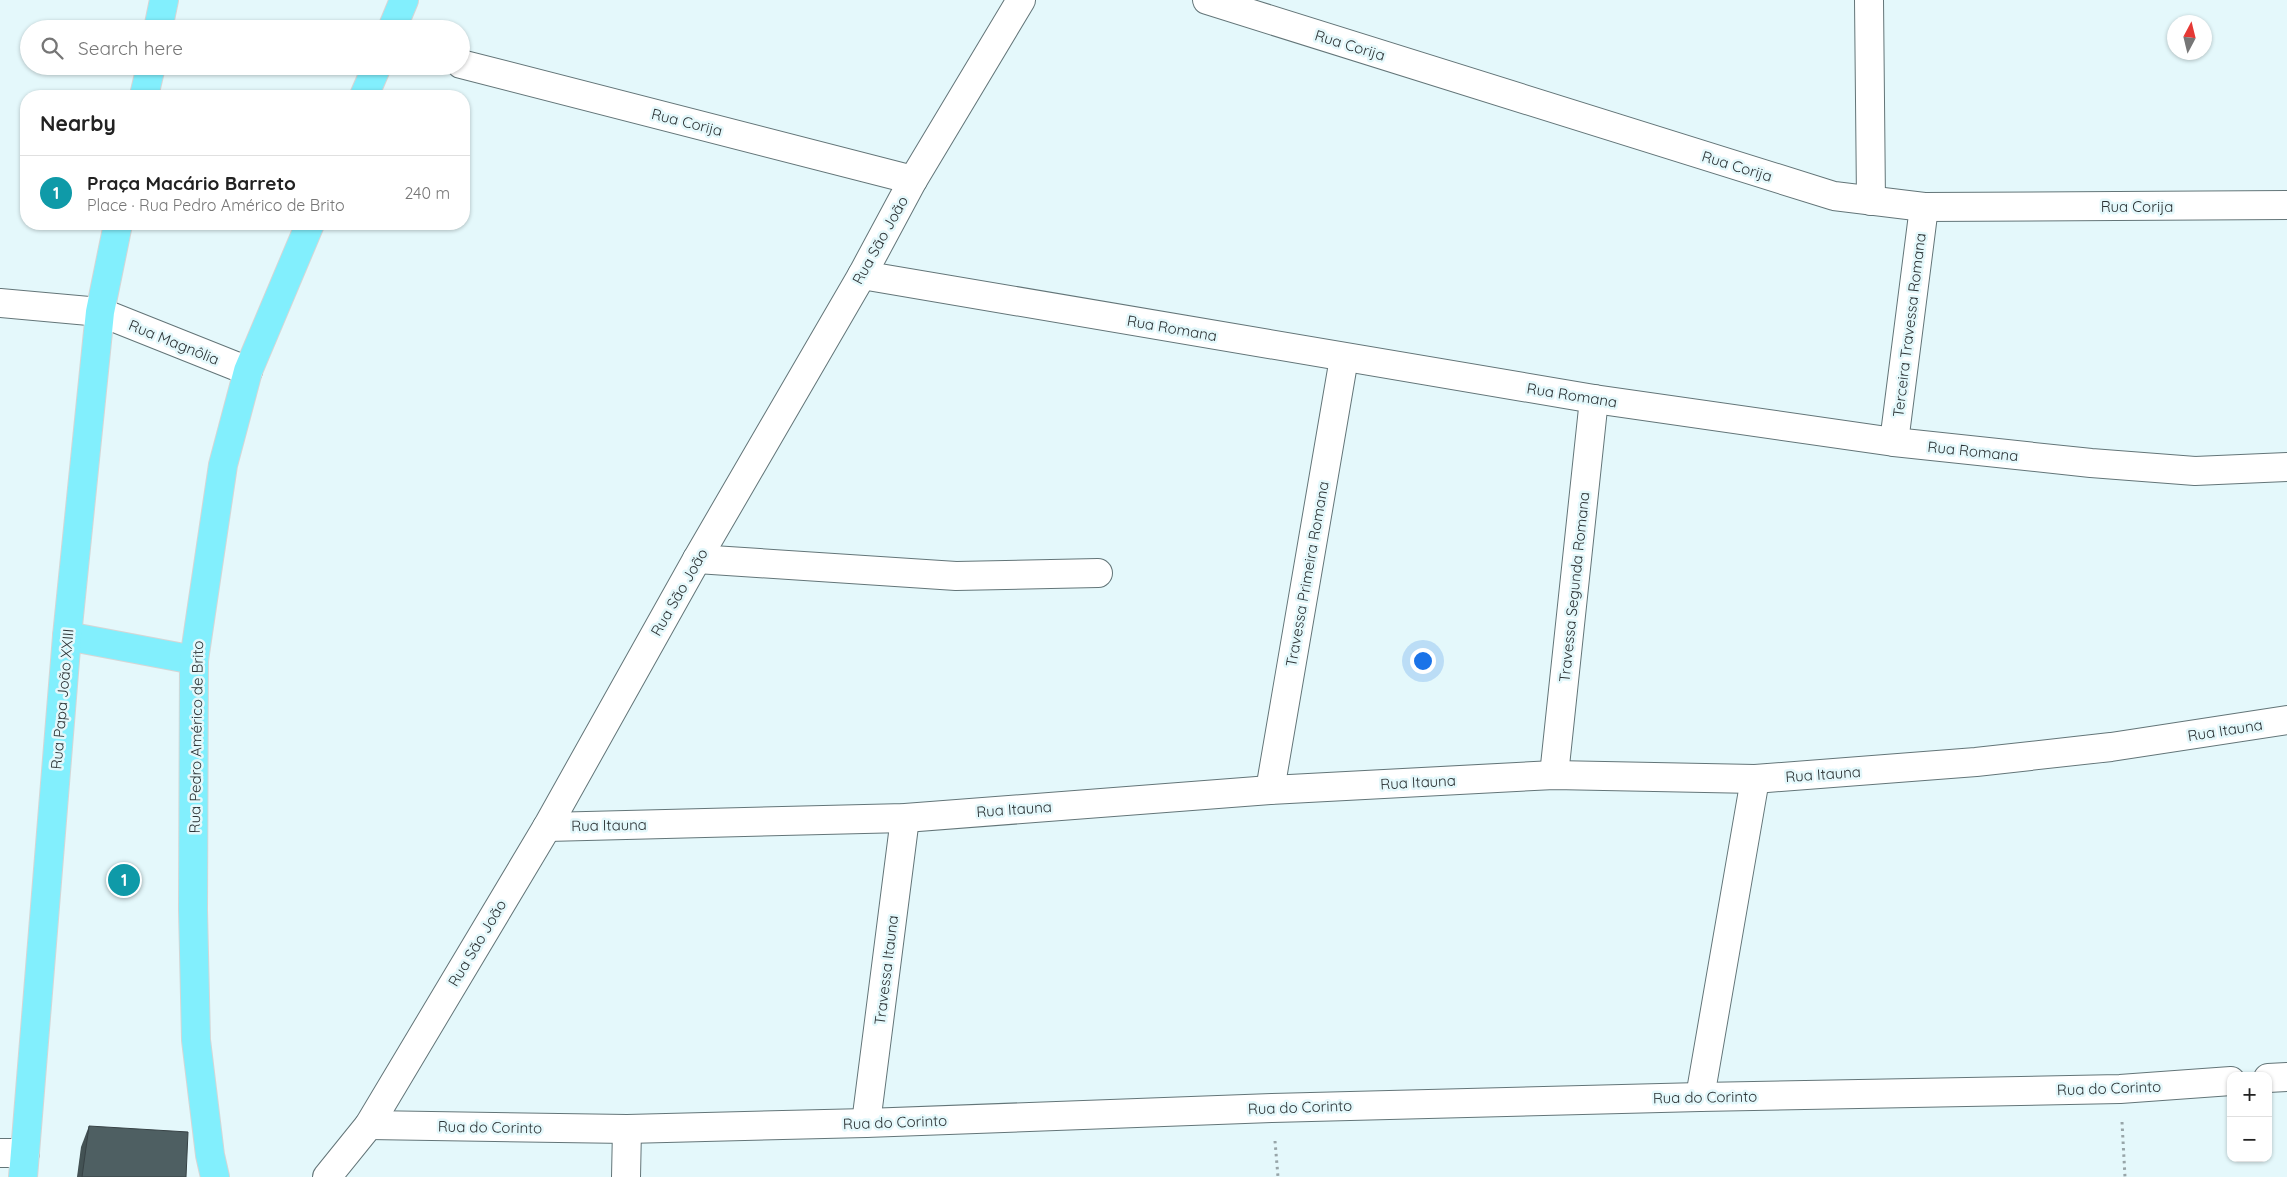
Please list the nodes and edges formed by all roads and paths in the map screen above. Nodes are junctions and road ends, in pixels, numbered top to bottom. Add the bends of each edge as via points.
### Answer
1 (164, 0) edge
2 (404, 0) edge
3 (1021, 0) edge
4 (1207, 0) edge
5 (1868, 0) edge
6 (160, 20) edge
7 (396, 20) edge
8 (470, 66) edge
9 (148, 75) edge
10 (373, 75) edge
11 (145, 90) edge
12 (367, 90) edge
13 (913, 180) junction
14 (1871, 201) junction
15 (2287, 206) edge
16 (1924, 207) junction
17 (117, 230) edge
18 (307, 230) edge
19 (862, 275) junction
20 (0, 303) edge
21 (100, 312) junction
22 (1344, 358) junction
23 (248, 371) junction
24 (1594, 399) junction
25 (1894, 442) junction
26 (2287, 467) edge
27 (697, 560) junction
28 (1098, 574) dead end
29 (67, 636) junction
30 (194, 660) junction
31 (2287, 720) edge
32 (1554, 775) junction
33 (1755, 779) junction
34 (1270, 790) junction
35 (905, 818) junction
36 (547, 827) junction
37 (2287, 1077) edge
38 (2272, 1078) edge
39 (2227, 1081) edge
40 (2120, 1089) junction
41 (1700, 1097) junction
42 (866, 1123) junction
43 (368, 1125) junction
44 (627, 1129) junction
45 (16, 1161) edge
46 (215, 1177) edge
47 (327, 1177) edge
48 (626, 1177) edge
49 (2126, 1177) edge

1 - 6 main road
2 - 7 main road
3 - 13 street, Rua São João
4 - 14 street, Rua Corija via 1834,196
5 - 14 street
8 - 13 street, Rua Corija
9 - 11 main road
10 - 12 main road
13 - 19 street, Rua São João
14 - 16 street, Rua Corija
15 - 16 street, Rua Corija
16 - 25 street, Terceira Travessa Romana
17 - 21 main road, Rua Papa João XXIII
18 - 23 main road, Rua Pedro Américo de Brito
19 - 22 street, Rua Romana
19 - 27 street, Rua São João
20 - 21 street, Rua Magnôlia
21 - 23 street, Rua Magnôlia
21 - 29 main road, Rua Papa João XXIII
22 - 24 street, Rua Romana
22 - 34 street, Travessa Primeira Romana
23 - 30 main road, Rua Pedro Américo de Brito via 223,465
24 - 25 street, Rua Romana
24 - 32 street, Travessa Segunda Romana
25 - 26 street, Rua Romana via 2195,471
27 - 28 street via 956,576
27 - 36 street, Rua São João
29 - 30 main road
29 - 45 main road, Rua Papa João XXIII
30 - 46 main road, Rua Pedro Américo de Brito via 196,1040
31 - 33 street, Rua Itauna via 2111,747 1976,762
32 - 33 street, Rua Itauna
32 - 34 street, Rua Itauna
33 - 41 street
34 - 35 street, Rua Itauna
35 - 36 street, Rua Itauna
35 - 42 street, Travessa Itauna
36 - 43 street, Rua São João
37 - 38 street
39 - 40 street, Rua do Corinto
40 - 41 street, Rua do Corinto
40 - 49 path
41 - 42 street, Rua do Corinto
42 - 44 street, Rua do Corinto
43 - 44 street, Rua do Corinto
43 - 47 street, Rua São João
44 - 48 street

